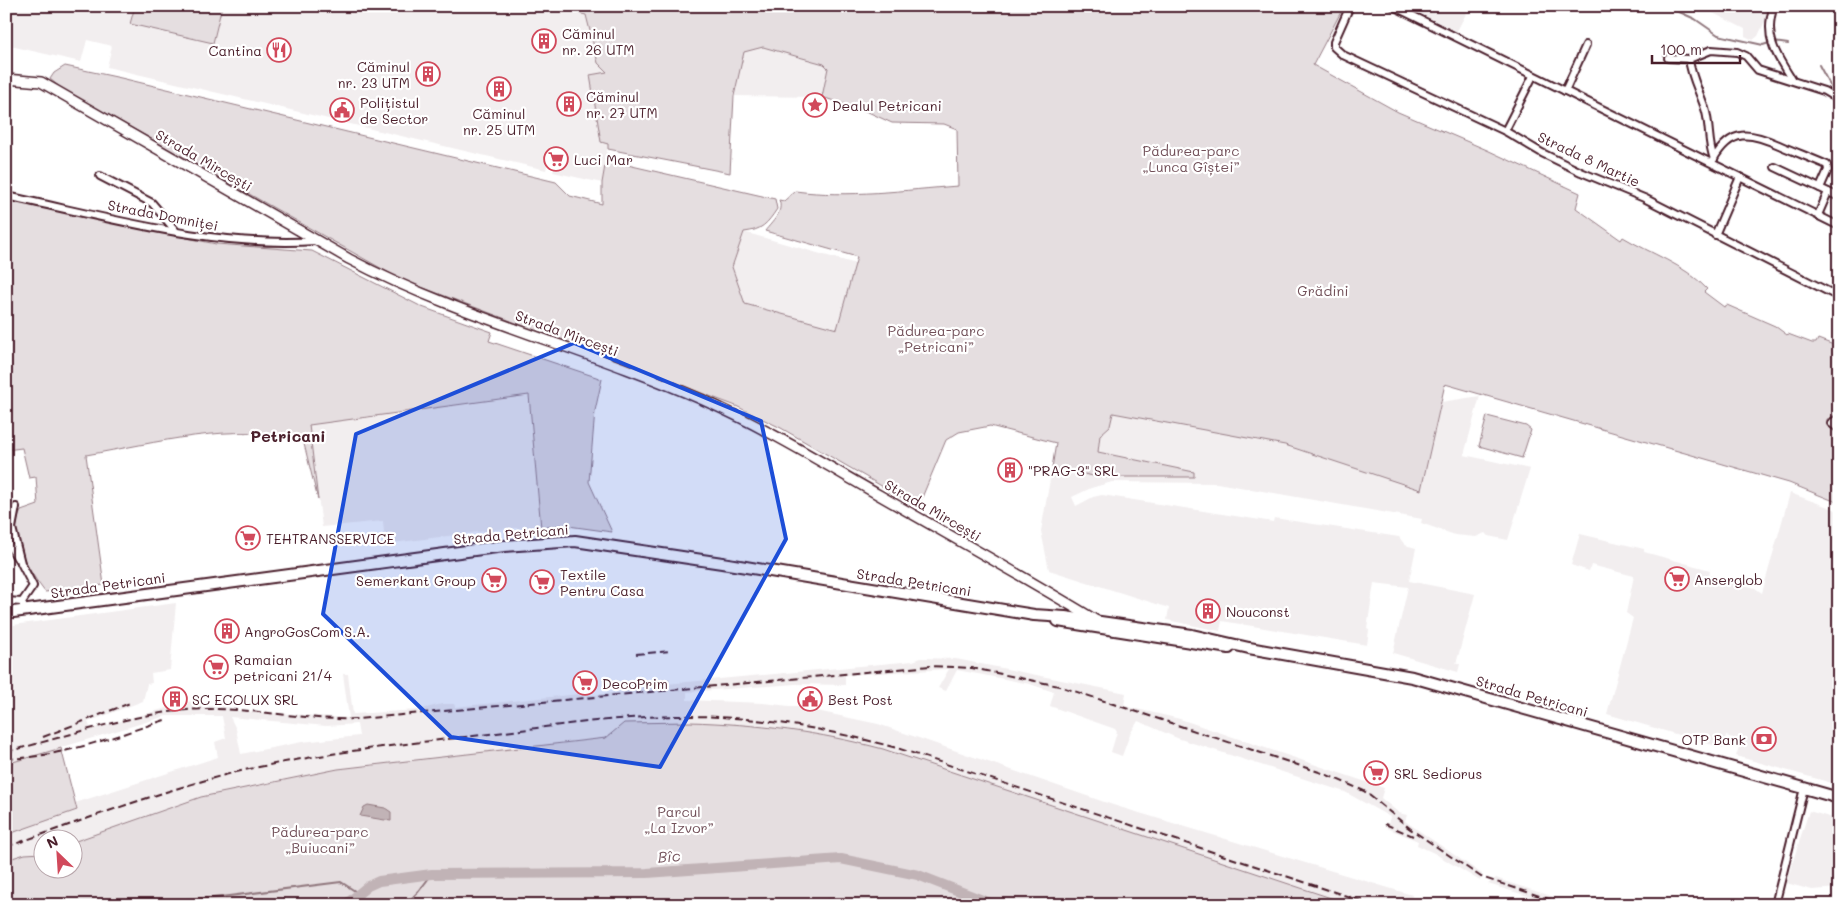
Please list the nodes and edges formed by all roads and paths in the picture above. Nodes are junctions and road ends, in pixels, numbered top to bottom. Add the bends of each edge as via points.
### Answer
1 (1350, 6) edge
2 (1393, 6) edge
3 (1774, 6) edge
4 (1586, 45) dead end
5 (1668, 58) dead end
6 (1689, 59) junction
7 (1533, 76) junction
8 (6, 79) edge
9 (1792, 80) junction
10 (1565, 91) junction
11 (1839, 100) edge
12 (1505, 131) junction
13 (1713, 161) junction
14 (1775, 167) dead end
15 (100, 176) dead end
16 (1740, 177) junction
17 (1820, 188) junction
18 (1828, 192) junction
19 (6, 196) edge
20 (1839, 197) edge
21 (1818, 215) junction
22 (1839, 226) edge
23 (174, 230) junction
24 (1715, 235) junction
25 (317, 241) junction
26 (1839, 297) edge
27 (1839, 418) edge
28 (1839, 429) edge
29 (16, 507) dead end
30 (6, 540) edge
31 (21, 563) junction
32 (6, 601) edge
33 (24, 606) junction
34 (6, 613) edge
35 (1046, 617) junction
36 (1097, 621) junction
37 (1112, 631) junction
38 (1249, 648) junction
39 (1804, 788) junction
40 (1839, 798) edge
41 (1775, 905) edge

1 - 12 street, Strada 8 Martie via 1334,42 1336,49 1358,63
2 - 7 street
3 - 9 street via 1769,25 1773,51
4 - 10 street
5 - 6 street
6 - 9 street via 1711,50 1730,51 1746,56 1758,70
6 - 13 street via 1706,114
7 - 10 street
7 - 12 street
8 - 25 main road, Strada Mircești via 42,82
9 - 11 street
10 - 13 street
12 - 24 street, Strada 8 Martie via 1542,153 1644,198
13 - 16 street
13 - 17 street via 1733,138 1759,136 1827,165
14 - 17 street
15 - 23 street via 152,203
16 - 21 street
16 - 24 street
17 - 18 street
18 - 20 street
18 - 21 street
19 - 23 street, Strada Domniței
21 - 22 street
23 - 25 street, Strada Domniței via 223,240
24 - 26 street, Strada 8 Martie
25 - 36 main road, Strada Mircești via 387,279 441,302 638,374 731,414 1011,569
27 - 28 street via 1830,422
29 - 31 street via 12,528
30 - 31 street
31 - 33 street via 33,586
32 - 33 street
33 - 34 main road, Strada Petricani
33 - 35 main road, Strada Petricani via 504,546 575,541
35 - 36 main road, Strada Petricani
35 - 37 main road, Strada Petricani
36 - 37 main road, Strada Mircești
36 - 38 main road, Strada Petricani via 1192,635
37 - 38 main road, Strada Petricani via 1213,647
38 - 39 main road, Strada Petricani via 1412,677
39 - 40 main road, Strada Petricani
39 - 41 street

